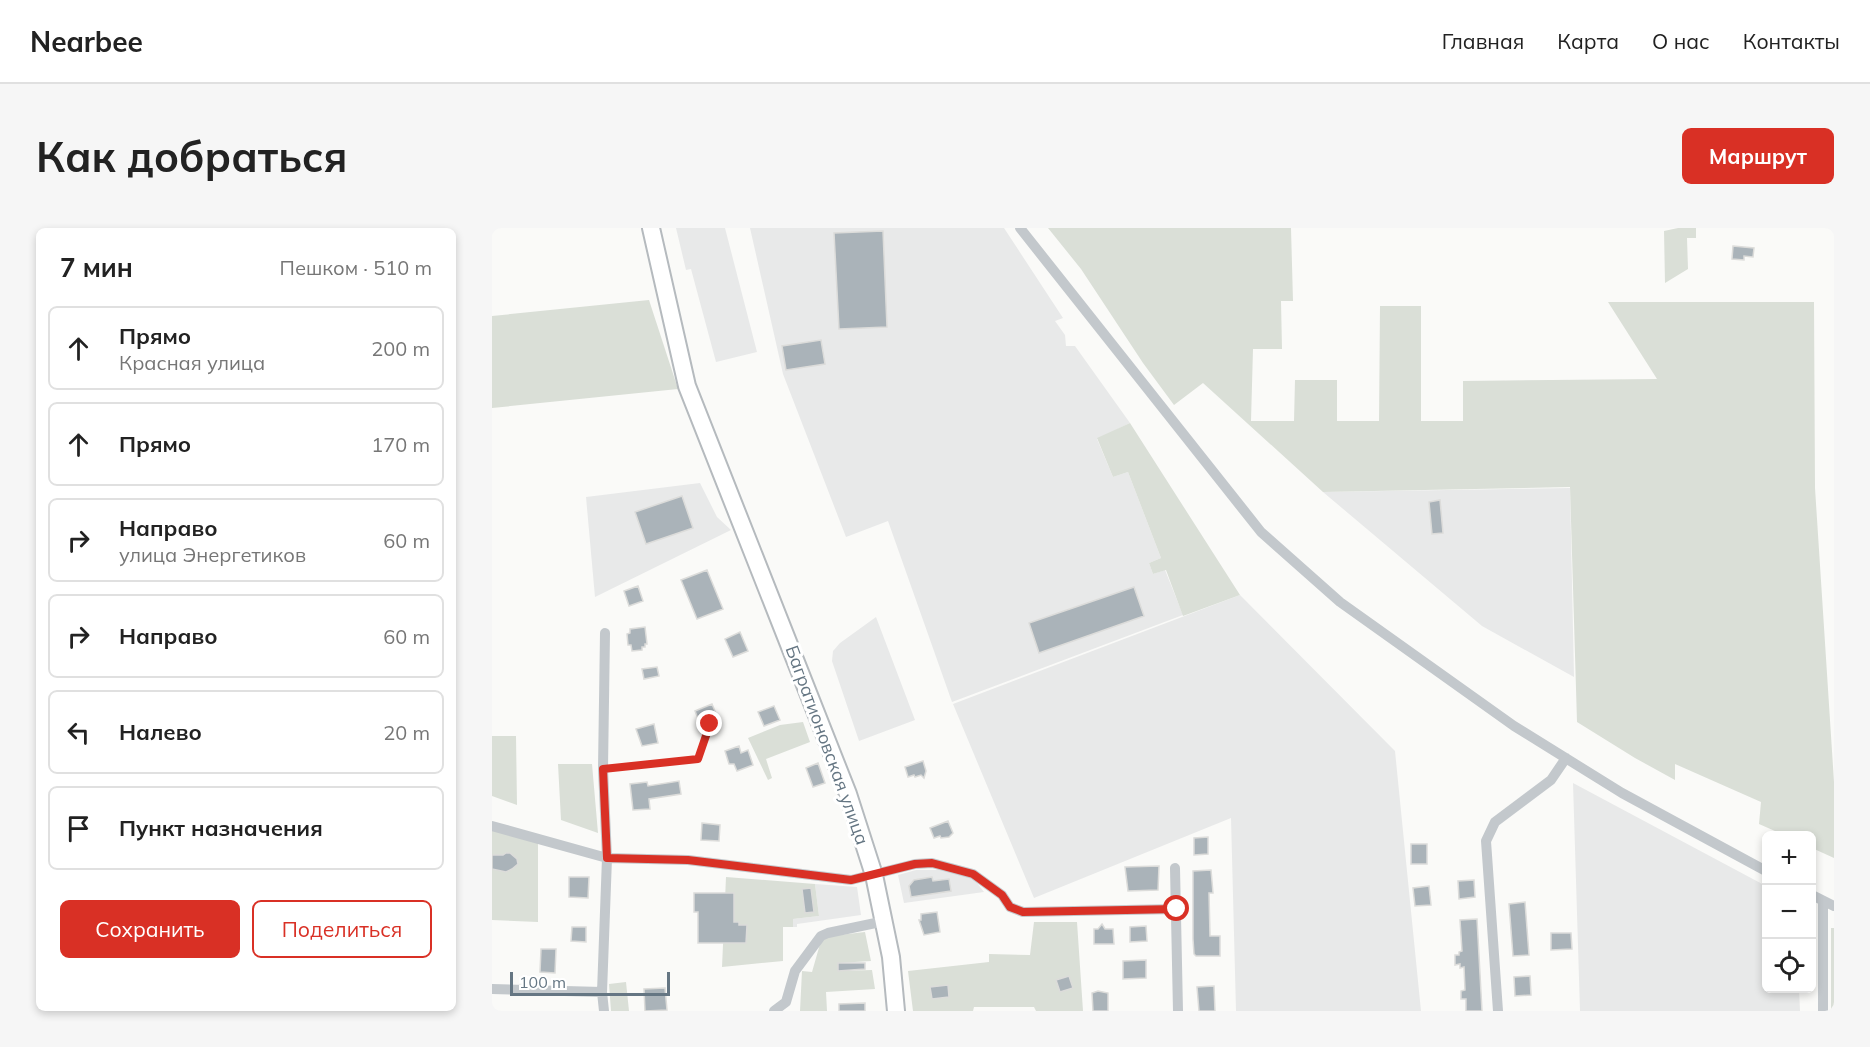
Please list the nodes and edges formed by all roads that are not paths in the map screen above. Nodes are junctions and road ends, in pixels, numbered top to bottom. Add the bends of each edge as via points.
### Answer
1 (651, 228) edge
2 (1020, 228) edge
3 (605, 633) dead end
4 (710, 724) dead end
5 (1566, 758) junction
6 (603, 769) junction
7 (492, 826) edge
8 (607, 858) junction
9 (1175, 868) dead end
10 (1762, 868) edge
11 (874, 876) junction
12 (1816, 898) edge
13 (1823, 902) junction
14 (1834, 906) edge
15 (1177, 909) junction
16 (885, 921) junction
17 (492, 989) edge
18 (602, 992) junction
19 (604, 1011) edge
20 (774, 1011) edge
21 (896, 1011) edge
22 (1178, 1011) edge
23 (1498, 1011) edge
24 (1823, 1011) edge

1 - 11 main road, Багратионовская улица via 687,386 848,794
2 - 5 street via 1261,532 1340,603 1514,726
3 - 6 street
4 - 6 lane via 698,759
5 - 10 street via 1622,794
5 - 23 street via 1551,780 1495,822 1486,841
6 - 8 street
7 - 8 street
8 - 11 street via 688,860 851,880
8 - 18 street
9 - 15 street
11 - 15 street via 915,864 947,866 973,874 1002,895 1010,907 1023,912
11 - 16 main road, Багратионовская улица
12 - 13 street
13 - 14 street
13 - 24 street
15 - 22 street
16 - 20 street via 821,936 795,970 786,1002
16 - 21 main road, Багратионовская улица
17 - 18 street
18 - 19 street

